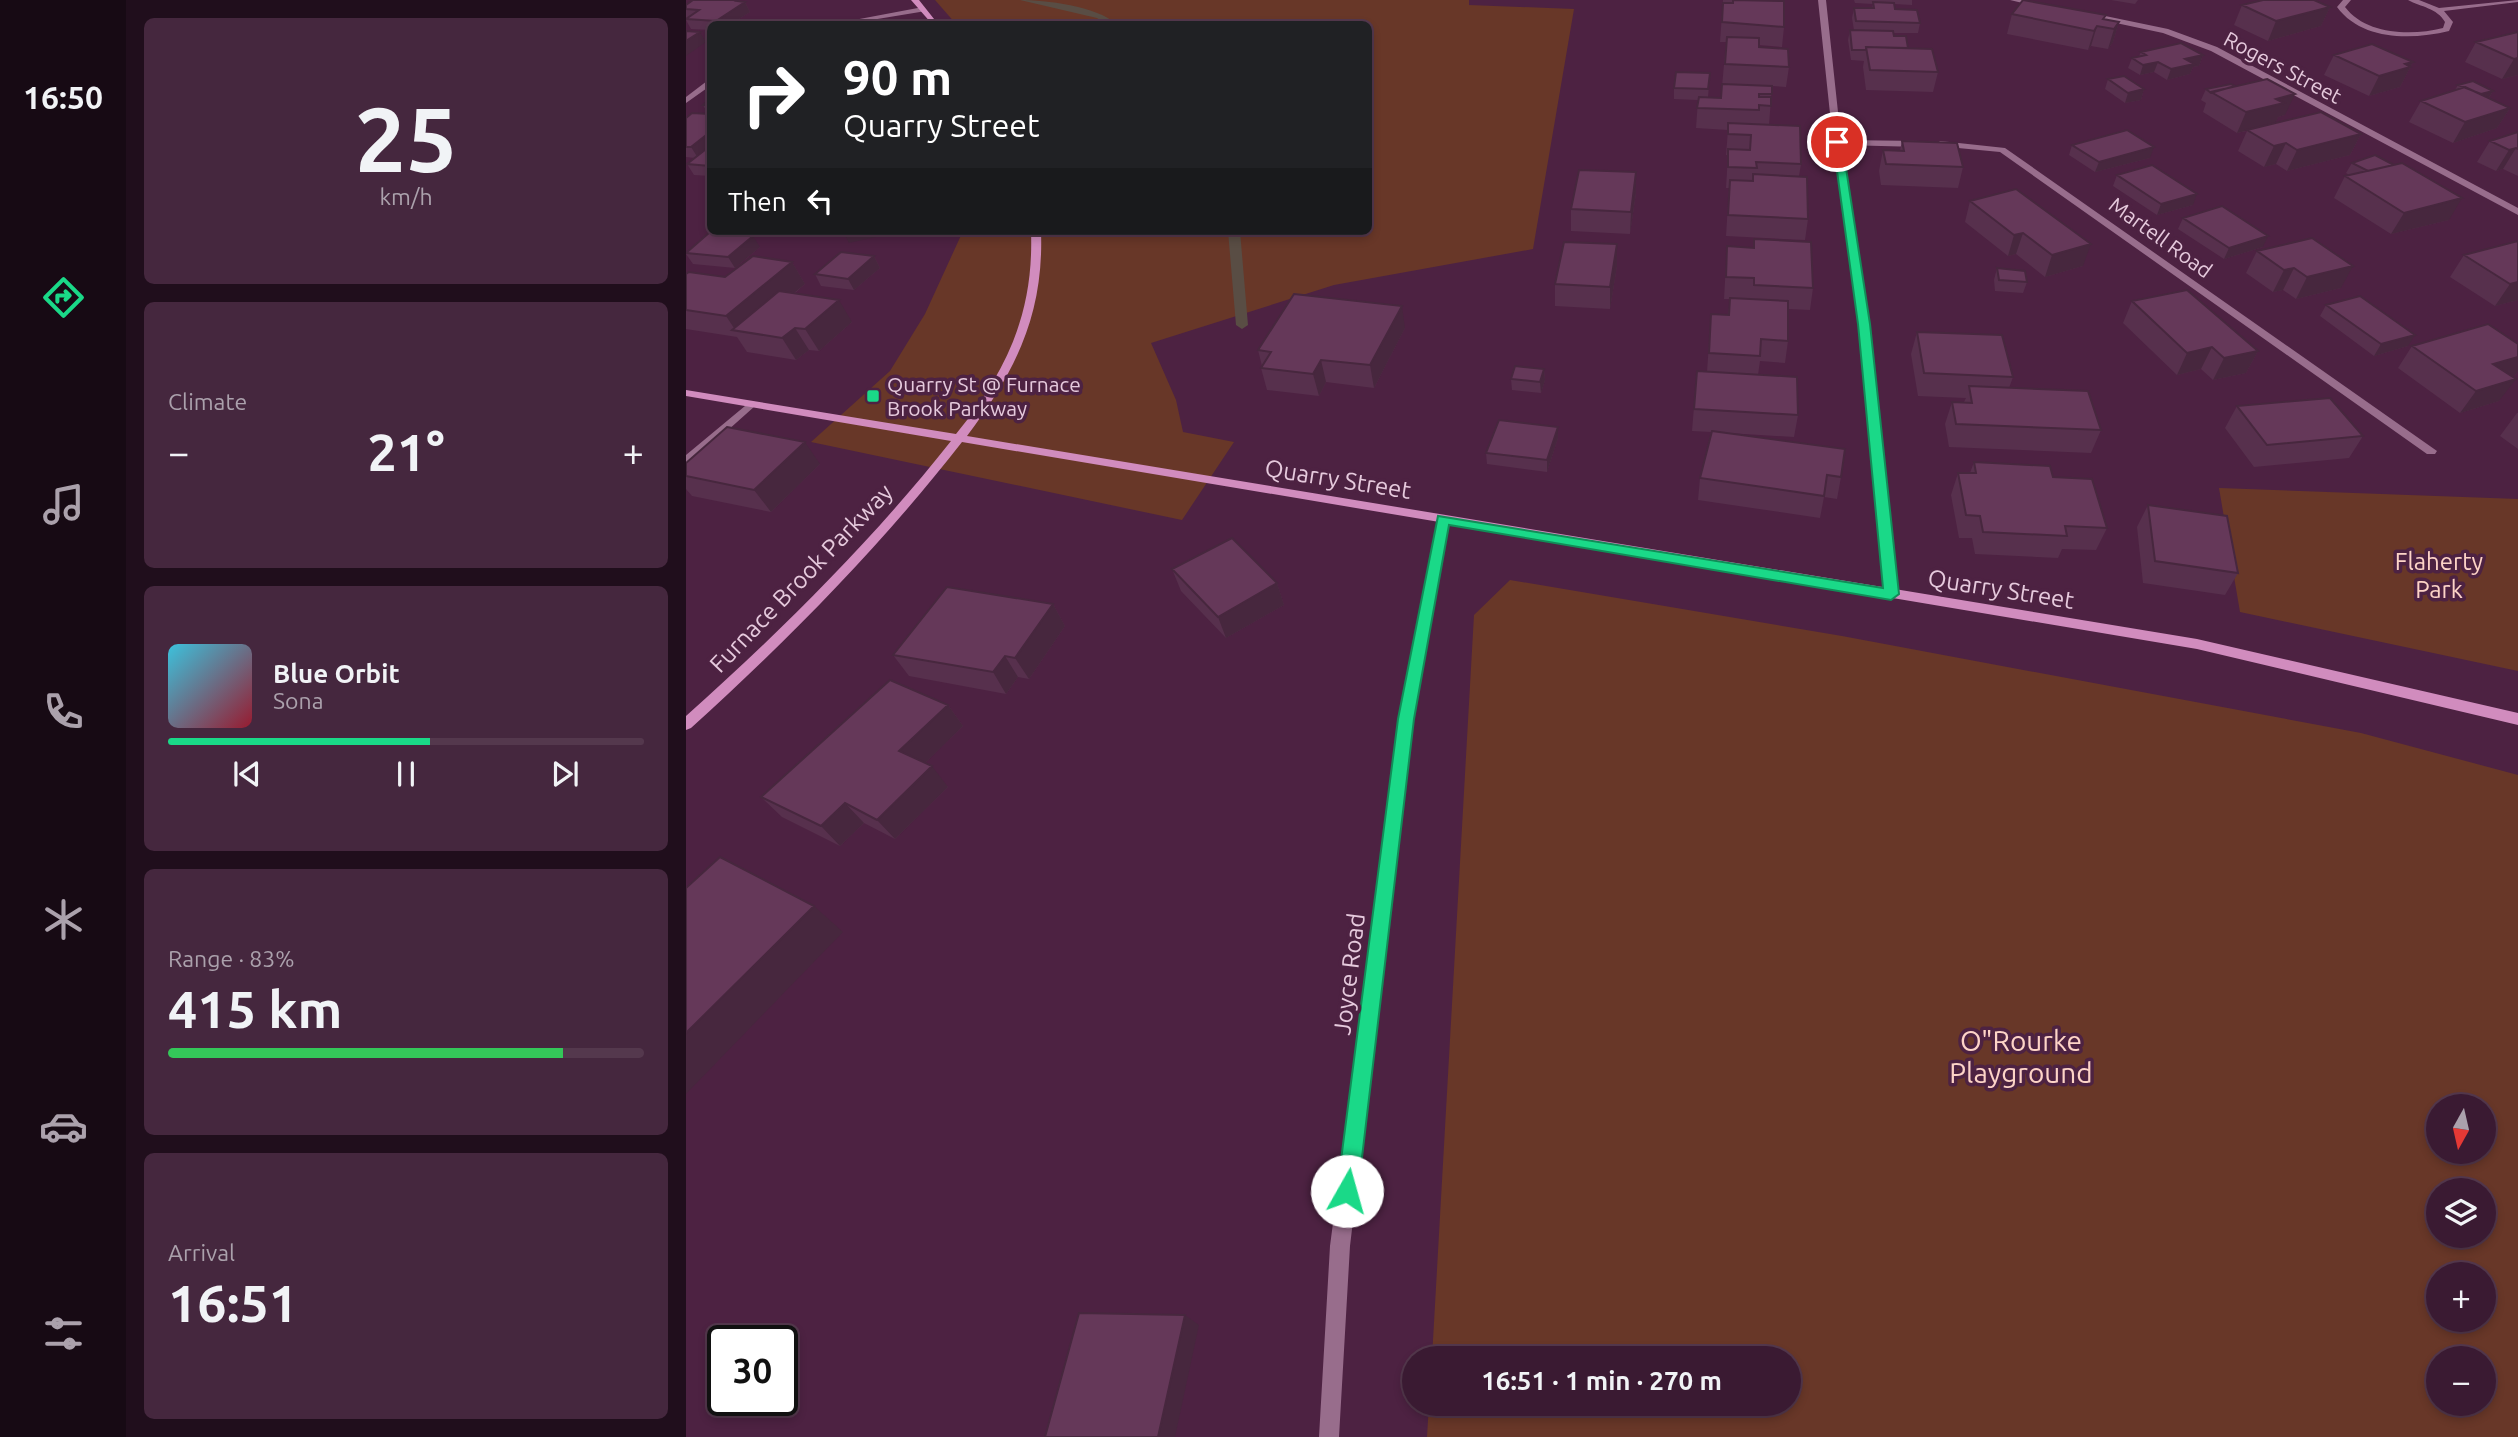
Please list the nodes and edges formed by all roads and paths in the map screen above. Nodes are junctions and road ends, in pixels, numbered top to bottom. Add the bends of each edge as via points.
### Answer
1 (915, 0) edge
2 (1822, 0) edge
3 (2014, 0) edge
4 (2347, 0) edge
5 (2412, 0) edge
6 (2518, 0) edge
7 (2051, 7) edge
8 (923, 9) junction
9 (2437, 10) junction
10 (2075, 12) edge
11 (854, 21) edge
12 (933, 21) edge
13 (707, 85) edge
14 (686, 101) edge
15 (1837, 142) junction
16 (2518, 212) edge
17 (1036, 235) edge
18 (686, 393) edge
19 (751, 404) junction
20 (960, 439) junction
21 (2431, 451) dead end
22 (686, 461) edge
23 (1443, 520) junction
24 (1891, 594) junction
25 (2518, 719) edge
26 (686, 724) edge
27 (1329, 1437) edge

1 - 8 main road
2 - 15 street
3 - 7 street
4 - 9 street via 2342,6 2345,14 2356,22 2395,33 2434,34 2446,29 2449,22
5 - 9 street
6 - 9 street
8 - 11 street
8 - 12 main road
10 - 16 street, Rogers Street via 2165,31 2214,49
13 - 14 street
15 - 21 street, Martell Road via 2001,150
15 - 24 street via 1864,324
17 - 20 main road, Furnace Brook Parkway via 1034,286 1020,337 1009,364
18 - 19 main road, Quarry Street
19 - 20 main road, Quarry Street
19 - 22 street
20 - 23 main road, Quarry Street
20 - 26 main road, Furnace Brook Parkway via 863,554
23 - 24 main road, Quarry Street
23 - 27 street, Joyce Road via 1406,719 1340,1246
24 - 25 main road, Quarry Street via 2197,644

